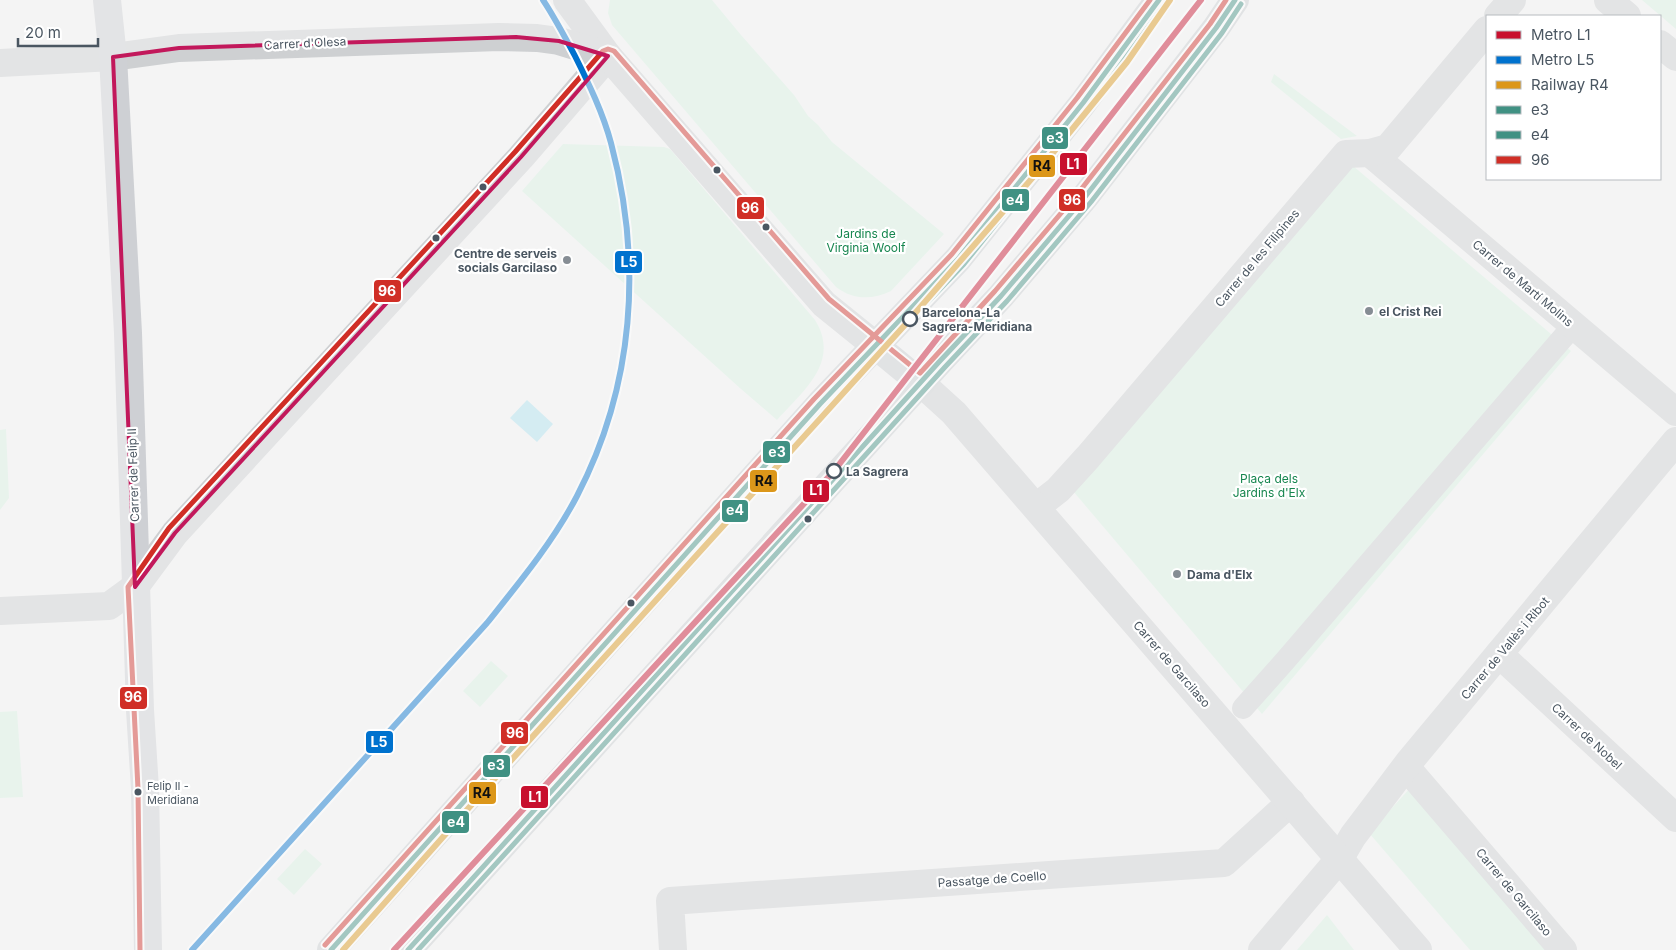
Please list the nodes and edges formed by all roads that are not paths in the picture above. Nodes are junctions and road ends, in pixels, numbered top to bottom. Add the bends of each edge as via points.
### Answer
1 (107, 0) edge
2 (1159, 0) edge
3 (1235, 0) edge
4 (1512, 0) edge
5 (1608, 0) edge
6 (576, 3) edge
7 (1499, 15) edge
8 (1626, 15) edge
9 (1486, 31) edge
10 (1661, 45) edge
11 (608, 56) junction
12 (113, 57) junction
13 (1676, 58) edge
14 (0, 63) edge
15 (1370, 153) junction
16 (1573, 326) junction
17 (876, 346) junction
18 (921, 382) junction
19 (1676, 412) edge
20 (1676, 442) edge
21 (1036, 507) junction
22 (135, 587) junction
23 (0, 611) edge
24 (1499, 654) junction
25 (1243, 708) dead end
26 (1406, 766) junction
27 (1291, 802) junction
28 (1676, 818) edge
29 (1340, 858) junction
30 (148, 950) edge
31 (331, 950) edge
32 (408, 950) edge
33 (673, 950) edge
34 (1262, 950) edge
35 (1418, 950) edge
36 (1563, 950) edge

1 - 12 main road, Carrer de Felip II
2 - 17 main road via 967,248
3 - 18 main road via 1085,197 1001,296
4 - 7 street
5 - 8 street
6 - 11 street
9 - 15 street, Carrer de les Filipines via 1388,148
10 - 13 street
11 - 12 street, Carrer d'Olesa via 560,40 508,36 179,48
11 - 17 street via 824,304
11 - 22 street via 521,157 175,533
12 - 14 street, Carrer d'Olesa
12 - 22 main road, Carrer de Felip II via 128,333
15 - 16 street, Carrer de Martí Molins
15 - 21 street, Carrer de les Filipines via 1346,154 1088,457 1058,490
16 - 19 street, Carrer de Martí Molins
16 - 25 street
17 - 18 main road
17 - 31 main road via 820,404
18 - 21 street, Carrer de Garcilaso via 954,413
18 - 32 main road
20 - 24 street, Carrer de Vallès i Ribot
21 - 27 street, Carrer de Garcilaso
22 - 23 street via 109,606
22 - 30 main road, Carrer de Felip II via 145,789
24 - 26 street, Carrer de Vallès i Ribot
24 - 28 street, Carrer de Nobel
26 - 29 street, Carrer de Vallès i Ribot
26 - 36 street, Carrer de Garcilaso
27 - 29 street, Carrer de Garcilaso
27 - 33 street, Passatge de Coello via 1224,862 670,901
29 - 34 street, Carrer de Vallès i Ribot
29 - 35 street, Carrer de Garcilaso

